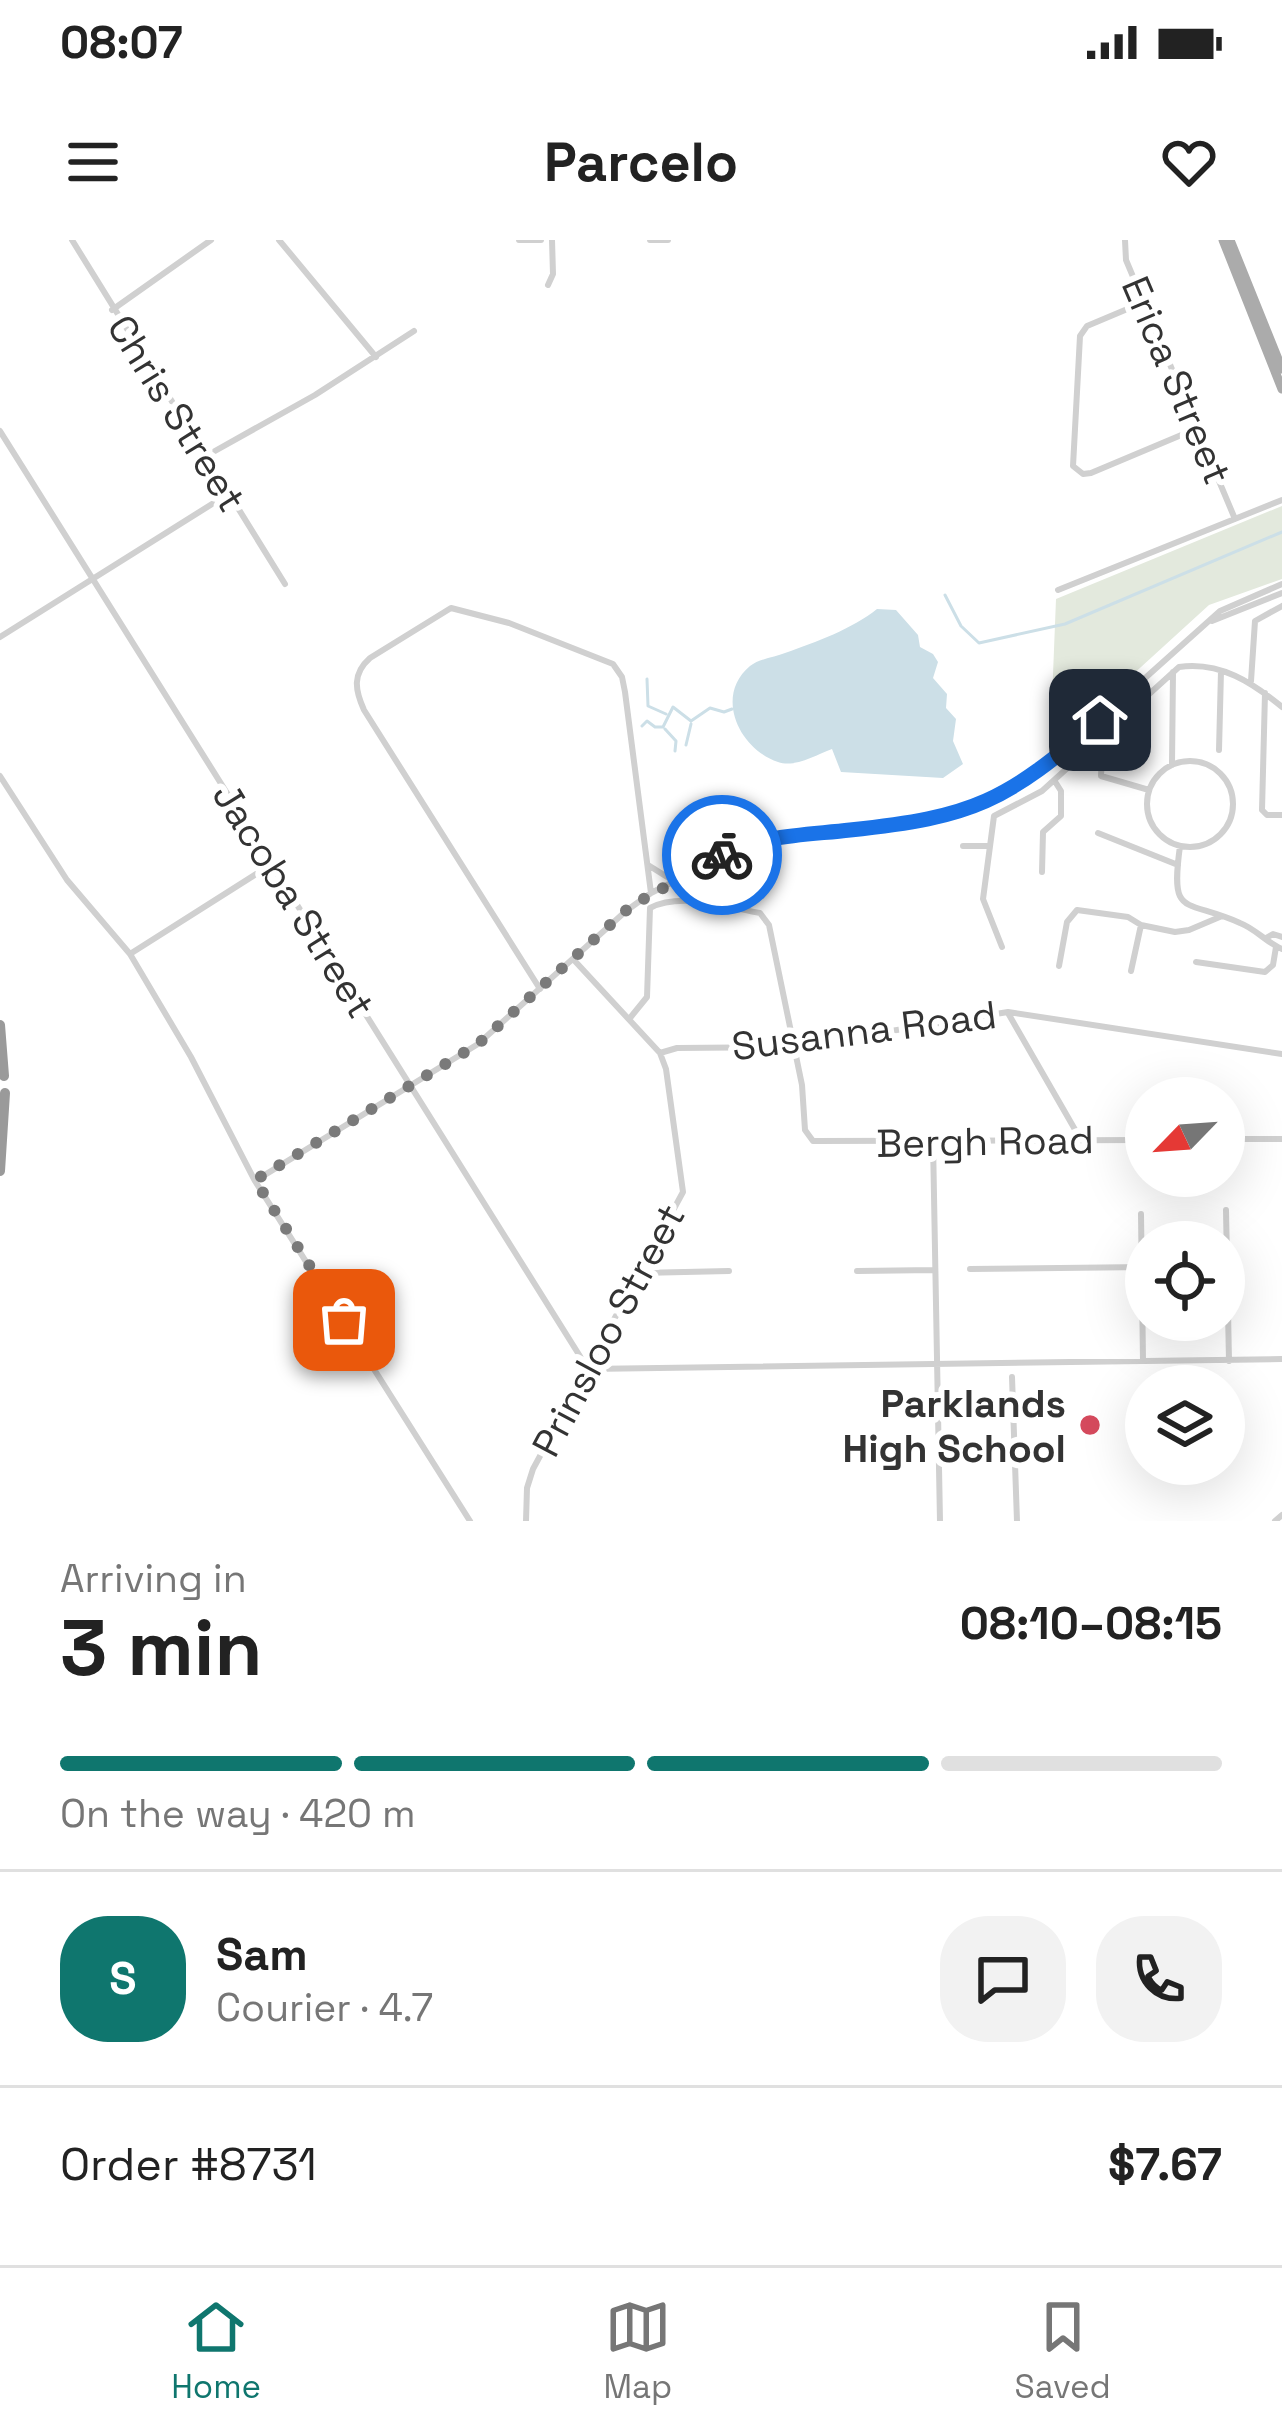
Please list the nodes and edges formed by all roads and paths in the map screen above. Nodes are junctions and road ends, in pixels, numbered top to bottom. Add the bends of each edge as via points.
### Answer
1 (72, 240) edge
2 (211, 240) edge
3 (279, 240) edge
4 (519, 240) edge
5 (541, 240) edge
6 (552, 240) edge
7 (650, 240) edge
8 (668, 240) edge
9 (1125, 240) edge
10 (1227, 240) edge
11 (548, 285) dead end
12 (1144, 302) junction
13 (112, 310) junction
14 (414, 331) dead end
15 (376, 357) junction
16 (1282, 369) edge
17 (1282, 389) edge
18 (1198, 428) junction
19 (0, 431) edge
20 (205, 457) junction
21 (228, 494) junction
22 (1282, 500) edge
23 (1234, 518) junction
24 (92, 578) junction
25 (285, 584) dead end
26 (1282, 589) edge
27 (1058, 590) dead end
28 (1282, 607) edge
29 (0, 637) edge
30 (1222, 671) junction
31 (1173, 672) junction
32 (1251, 681) junction
33 (1160, 684) junction
34 (1173, 689) junction
35 (1265, 693) junction
36 (1280, 706) edge
37 (1266, 710) junction
38 (1102, 735) junction
39 (1219, 750) dead end
40 (1172, 765) junction
41 (0, 776) edge
42 (1054, 780) junction
43 (1149, 790) junction
44 (1282, 815) edge
45 (1098, 833) dead end
46 (963, 846) dead end
47 (989, 846) junction
48 (1180, 846) junction
49 (647, 862) junction
50 (272, 864) junction
51 (1178, 865) junction
52 (1042, 872) dead end
53 (673, 880) junction
54 (651, 892) junction
55 (1222, 916) junction
56 (1141, 925) junction
57 (1282, 937) edge
58 (1264, 939) junction
59 (1002, 946) dead end
60 (1279, 950) edge
61 (130, 955) junction
62 (573, 959) junction
63 (1196, 962) dead end
64 (1059, 966) dead end
65 (1131, 971) dead end
66 (540, 990) junction
67 (1008, 1012) junction
68 (630, 1018) junction
69 (0, 1025) edge
70 (792, 1047) junction
71 (660, 1053) junction
72 (1282, 1054) edge
73 (4, 1076) dead end
74 (412, 1087) junction
75 (5, 1093) dead end
76 (1282, 1138) edge
77 (1245, 1139) edge
78 (1081, 1140) junction
79 (1125, 1140) edge
80 (933, 1141) junction
81 (0, 1172) edge
82 (255, 1180) junction
83 (1226, 1210) dead end
84 (1141, 1214) dead end
85 (1141, 1221) edge
86 (1226, 1221) edge
87 (1125, 1267) edge
88 (970, 1269) dead end
89 (857, 1270) dead end
90 (935, 1270) junction
91 (729, 1271) dead end
92 (640, 1273) junction
93 (1143, 1341) edge
94 (1228, 1341) edge
95 (1282, 1359) edge
96 (1229, 1361) junction
97 (1143, 1362) junction
98 (936, 1364) junction
99 (589, 1369) junction
100 (1012, 1377) dead end
101 (1015, 1450) junction
102 (938, 1452) junction
103 (470, 1521) edge
104 (526, 1521) edge
105 (940, 1521) edge
106 (1017, 1521) edge

1 - 13 street, Chris Street
2 - 13 street
3 - 15 street
4 - 5 street
6 - 11 street
7 - 8 street
9 - 12 street, Erica Street
10 - 16 main road
10 - 17 main road
12 - 18 street, Erica Street
12 - 18 street via 1080,336 1072,466 1091,473
13 - 20 street, Chris Street
14 - 15 street
15 - 20 street
18 - 23 street, Erica Street
19 - 24 street, Jacoba Street
20 - 21 street, Chris Street
21 - 24 street
21 - 25 street, Chris Street
22 - 23 street
23 - 27 street
24 - 29 street
24 - 50 street, Jacoba Street
26 - 53 street via 1220,611 1039,772 984,805 930,821 750,843
28 - 32 street via 1255,621
30 - 31 street via 1187,665
30 - 32 street
30 - 39 street
31 - 33 street
31 - 34 street
32 - 35 street
33 - 34 street
33 - 38 street
34 - 40 street
35 - 36 street
35 - 37 street
36 - 37 street
37 - 44 street via 1262,810
38 - 42 street
38 - 43 street via 1101,776
40 - 43 street
40 - 48 street via 1201,762 1232,792 1221,834
41 - 61 street via 67,880
42 - 47 street via 992,818
42 - 52 street via 1061,816 1043,832
43 - 48 street via 1149,818
45 - 51 street
46 - 47 street
47 - 59 street via 983,899
48 - 51 street
49 - 53 street
49 - 54 street
49 - 66 street via 625,692 613,664 452,608 362,665 356,682 364,710
50 - 61 street
50 - 74 street, Jacoba Street
51 - 55 street via 1180,898
53 - 54 street
54 - 62 street
55 - 56 street via 1183,932
55 - 58 street
56 - 64 street via 1072,912
56 - 65 street
57 - 58 street
58 - 60 street
60 - 63 street via 1265,972
61 - 82 street
62 - 66 street
62 - 68 street, Prinsloo Street
66 - 74 street
67 - 70 street, Susanna Road
67 - 72 street, Susanna Road
67 - 78 street
68 - 70 street via 648,992 648,911 663,902 705,903 765,916
68 - 71 street, Prinsloo Street
69 - 73 highway
70 - 71 street, Susanna Road
70 - 80 street, Bergh Road via 813,1141
71 - 92 street, Prinsloo Street via 683,1192
74 - 82 street
74 - 99 street, Jacoba Street
75 - 81 highway
76 - 77 street
78 - 79 street, Bergh Road
78 - 80 street, Bergh Road
80 - 90 street
82 - 103 street
83 - 86 street
84 - 85 street
87 - 88 street
89 - 90 street
90 - 98 street
91 - 92 street
92 - 99 street, Prinsloo Street
93 - 97 street
94 - 96 street
95 - 96 street
96 - 97 street
97 - 98 street
98 - 99 street
98 - 102 street
99 - 104 street, Prinsloo Street via 533,1469
100 - 101 street
101 - 102 street
101 - 106 street
102 - 105 street

